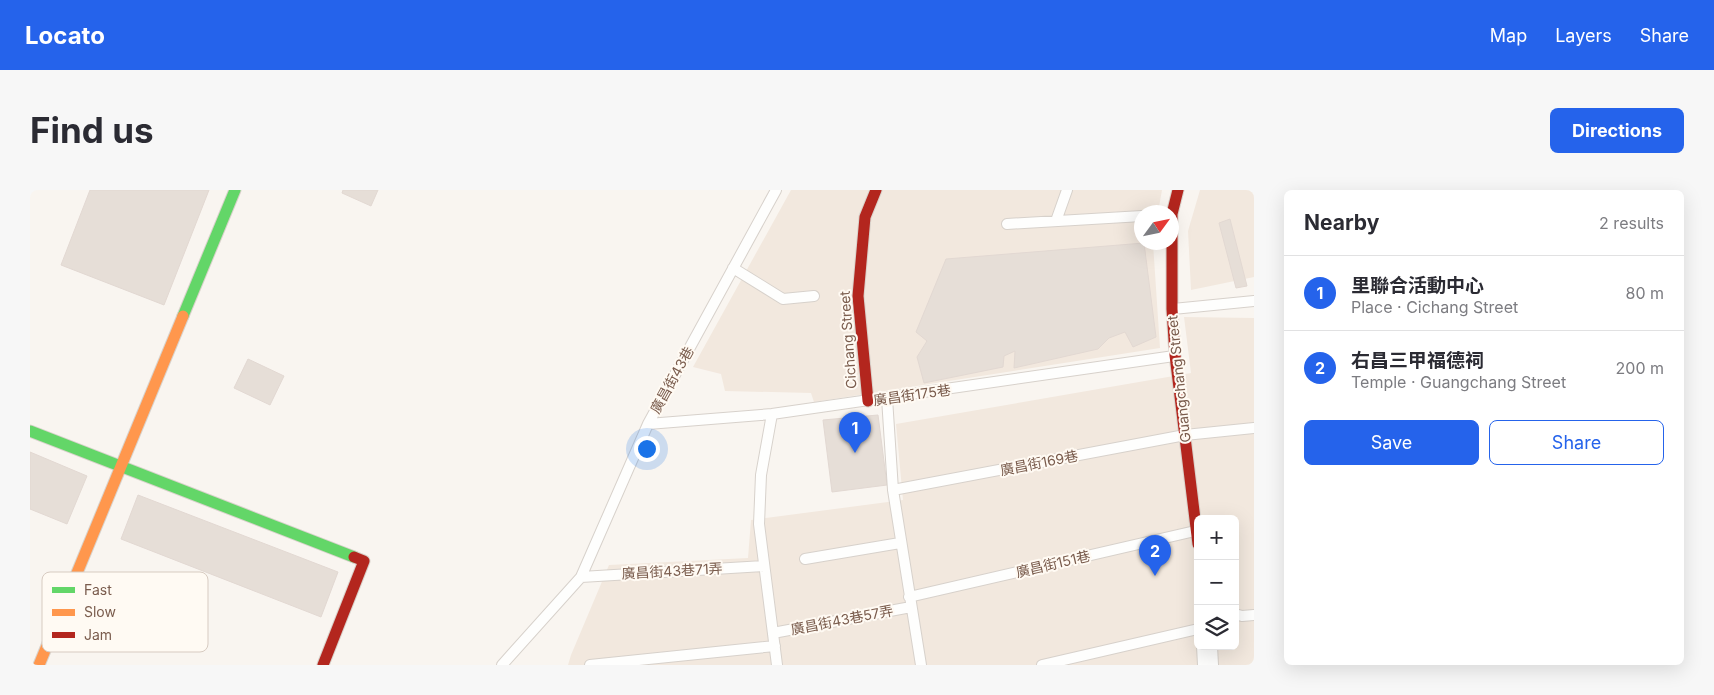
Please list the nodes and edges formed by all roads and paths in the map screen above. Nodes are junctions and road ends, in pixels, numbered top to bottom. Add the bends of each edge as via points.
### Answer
1 (235, 190) edge
2 (776, 190) edge
3 (876, 190) edge
4 (1067, 190) edge
5 (1178, 190) edge
6 (1174, 205) edge
7 (1134, 216) edge
8 (1056, 221) junction
9 (1007, 224) dead end
10 (1172, 250) edge
11 (733, 268) junction
12 (814, 296) dead end
13 (1254, 301) edge
14 (1172, 309) junction
15 (1175, 355) junction
16 (887, 398) junction
17 (868, 401) junction
18 (772, 414) junction
19 (648, 424) junction
20 (1254, 428) edge
21 (30, 431) edge
22 (1185, 436) junction
23 (122, 467) junction
24 (893, 490) junction
25 (1194, 515) edge
26 (1194, 531) edge
27 (900, 543) junction
28 (805, 559) dead end
29 (764, 566) junction
30 (78, 572) edge
31 (581, 577) junction
32 (910, 602) junction
33 (1239, 615) edge
34 (1254, 615) edge
35 (1194, 630) edge
36 (773, 633) junction
37 (775, 646) junction
38 (1207, 650) edge
39 (44, 652) edge
40 (39, 665) edge
41 (323, 665) edge
42 (502, 665) edge
43 (590, 665) edge
44 (777, 665) edge
45 (921, 665) edge
46 (1042, 665) edge
47 (1208, 665) edge

1 - 23 street
2 - 11 lane, 廣昌街43巷
3 - 17 street, Cichang Street via 864,216 858,296
4 - 8 lane
5 - 6 street, Guangchang Street
7 - 8 lane
8 - 9 lane
10 - 14 street, Guangchang Street
11 - 12 lane via 783,299
11 - 19 lane, 廣昌街43巷
13 - 14 lane
14 - 15 street, Guangchang Street
15 - 16 lane, 廣昌街175巷
15 - 22 street, Guangchang Street
16 - 17 lane, 廣昌街175巷
16 - 24 lane
17 - 18 lane, 廣昌街175巷
18 - 19 lane, 廣昌街175巷
18 - 29 lane via 761,475 760,524
19 - 31 lane, 廣昌街43巷
20 - 22 lane, 廣昌街169巷
21 - 23 street
22 - 24 lane, 廣昌街169巷
22 - 25 street, Guangchang Street
23 - 30 street
23 - 41 street via 364,561
24 - 27 lane
26 - 32 lane, 廣昌街151巷
27 - 28 lane
27 - 32 lane
29 - 31 lane, 廣昌街43巷71弄
29 - 36 lane
31 - 42 lane, 廣昌街43巷
32 - 36 lane, 廣昌街43巷57弄
32 - 45 lane
33 - 34 lane
35 - 46 lane
36 - 37 lane
37 - 43 lane, 廣昌街43巷57弄
37 - 44 lane
38 - 47 street
39 - 40 street

